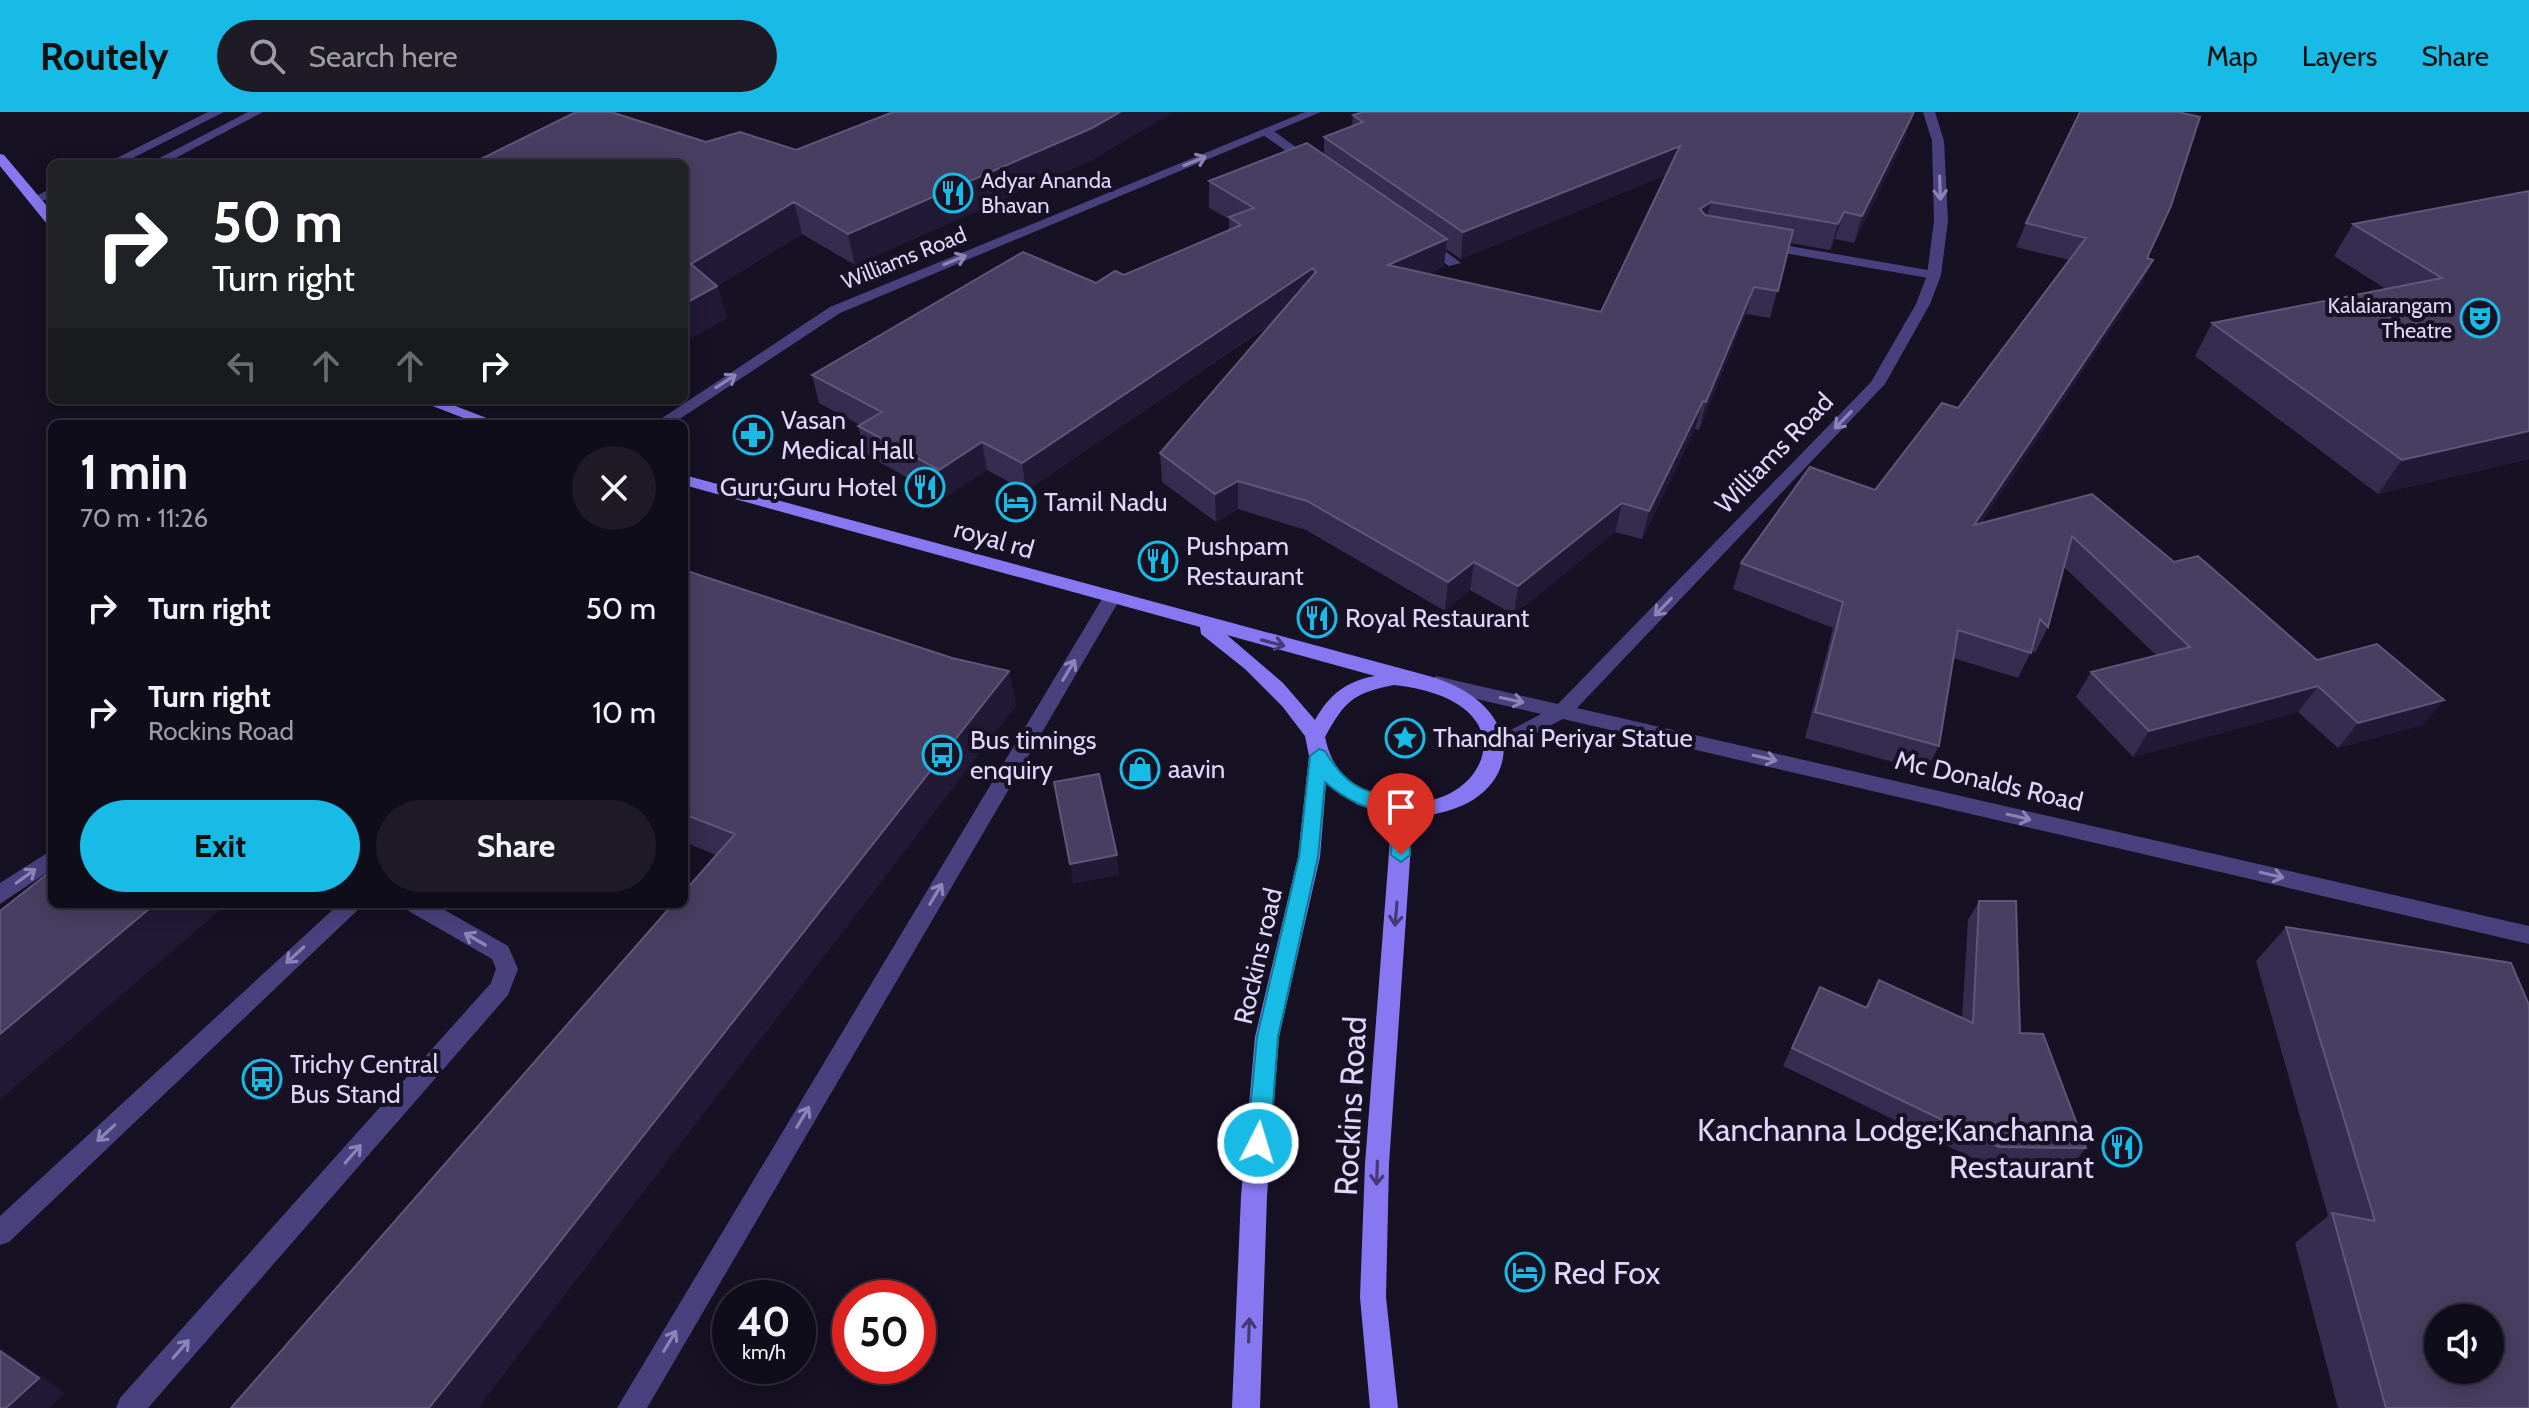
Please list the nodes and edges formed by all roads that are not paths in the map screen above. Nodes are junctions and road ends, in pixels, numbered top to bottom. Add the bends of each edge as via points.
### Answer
1 (218, 112) edge
2 (257, 112) edge
3 (1315, 112) edge
4 (1929, 112) edge
5 (1267, 132) junction
6 (0, 158) edge
7 (119, 160) edge
8 (162, 160) edge
9 (1329, 175) edge
10 (48, 194) edge
11 (35, 200) junction
12 (48, 215) edge
13 (1417, 237) edge
14 (1750, 244) edge
15 (1454, 263) edge
16 (1934, 275) junction
17 (436, 404) edge
18 (482, 420) edge
19 (667, 420) edge
20 (688, 481) edge
21 (1111, 599) junction
22 (1198, 623) junction
23 (1408, 678) junction
24 (1436, 683) junction
25 (1563, 711) junction
26 (1317, 746) junction
27 (1495, 747) junction
28 (1403, 808) junction
29 (48, 861) edge
30 (0, 895) edge
31 (349, 908) edge
32 (422, 908) edge
33 (2529, 935) edge
34 (0, 1233) edge
35 (130, 1408) edge
36 (631, 1408) edge
37 (1246, 1408) edge
38 (1384, 1408) edge

1 - 7 street
2 - 8 street
3 - 5 street, Williams Road
4 -> 16 street, Williams Road via 1938,141 1941,221
5 - 9 street
19 -> 5 street, Williams Road via 835,310
6 - 11 main road
10 - 11 street
11 - 12 main road
13 - 15 street
14 - 16 street
16 -> 25 street, Williams Road via 1877,384
17 - 18 main road
20 - 21 main road, royal rd
21 - 22 main road, royal rd
36 -> 21 street
22 -> 23 main road, royal rd
22 - 26 main road via 1266,674
23 - 24 main road
23 - 26 main road via 1356,686 1336,699 1321,716
24 -> 25 street, Mc Donalds Road
24 - 27 main road via 1478,708 1491,726
25 - 27 street, Williams Road
25 -> 33 street, Mc Donalds Road
26 - 28 main road via 1330,775 1349,792
37 -> 26 main road, Rockins road via 1267,1037 1309,857
27 - 28 main road via 1484,776 1458,799
28 -> 38 main road, Rockins Road via 1377,1164 1373,1297
30 -> 29 street
31 -> 34 street
35 -> 32 street via 500,988 507,969 500,953

